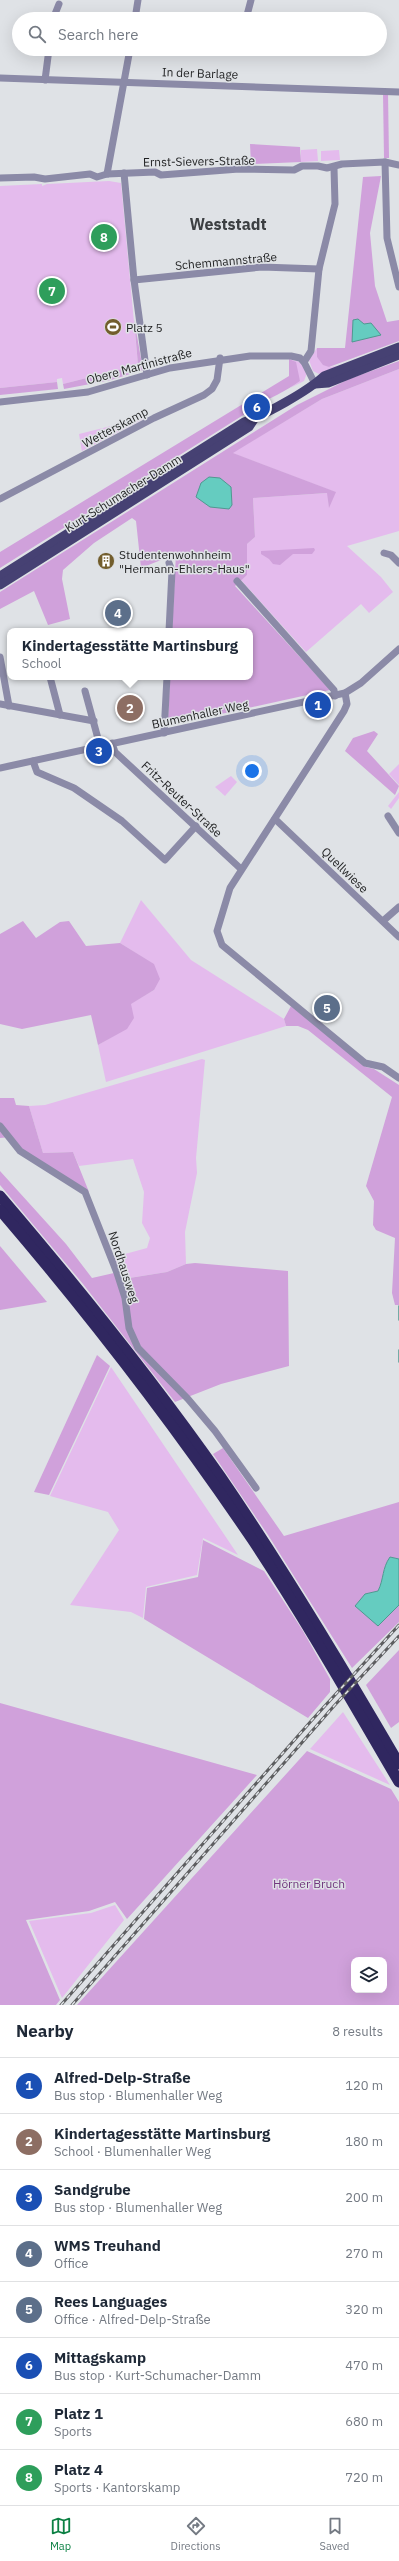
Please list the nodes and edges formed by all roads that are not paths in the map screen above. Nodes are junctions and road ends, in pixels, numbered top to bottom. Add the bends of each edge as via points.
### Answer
1 (138, 0) edge
2 (251, 0) edge
3 (59, 4) dead end
4 (56, 12) edge
5 (136, 12) edge
6 (248, 12) edge
7 (48, 56) edge
8 (129, 56) edge
9 (0, 78) edge
10 (45, 80) junction
11 (124, 82) junction
12 (399, 92) edge
13 (385, 162) junction
14 (399, 165) edge
15 (334, 168) junction
16 (124, 173) junction
17 (108, 174) junction
18 (0, 178) edge
19 (319, 269) junction
20 (134, 280) junction
21 (399, 287) edge
22 (399, 347) edge
23 (399, 355) edge
24 (220, 358) junction
25 (304, 362) junction
26 (147, 375) junction
27 (315, 384) junction
28 (0, 402) edge
29 (255, 418) junction
30 (0, 499) edge
31 (384, 553) dead end
32 (169, 563) dead end
33 (399, 563) edge
34 (0, 576) edge
35 (237, 581) dead end
36 (0, 585) edge
37 (169, 628) edge
38 (399, 649) edge
39 (0, 657) edge
40 (51, 680) edge
41 (167, 680) edge
42 (85, 691) dead end
43 (345, 693) junction
44 (335, 696) junction
45 (0, 704) edge
46 (9, 706) junction
47 (60, 715) junction
48 (94, 721) junction
49 (164, 733) junction
50 (112, 743) junction
51 (100, 746) junction
52 (32, 761) junction
53 (0, 768) edge
54 (388, 816) dead end
55 (275, 819) junction
56 (196, 826) junction
57 (399, 833) edge
58 (242, 869) junction
59 (399, 907) edge
60 (383, 921) junction
61 (399, 936) edge
62 (399, 1078) edge
63 (0, 1126) edge
64 (0, 1196) edge
65 (0, 1210) edge
66 (256, 1488) dead end
67 (335, 1663) junction
68 (368, 1720) junction
69 (399, 1764) edge
70 (399, 1782) edge

1 - 5 street
2 - 6 street
3 - 4 street
7 - 10 street
8 - 11 street
9 - 10 street, In der Barlage
10 - 11 street, In der Barlage
11 - 12 street, In der Barlage
11 - 17 street
13 - 14 street, Ernst-Sievers-Straße
13 - 15 street, Ernst-Sievers-Straße via 342,164
13 - 21 street via 387,238
15 - 16 street, Ernst-Sievers-Straße via 302,166 294,170 233,169 161,175 155,172
15 - 19 street via 335,204
16 - 17 street, Ernst-Sievers-Straße
16 - 20 street
17 - 18 street, Ernst-Sievers-Straße via 97,177 90,174 44,179 34,176
19 - 20 street, Schemmannstraße via 262,267
19 - 25 street via 311,351
20 - 26 street
22 - 27 main road, Kurt-Schumacher-Damm via 337,370
23 - 27 main road, Kurt-Schumacher-Damm via 328,382
24 - 25 street, Obere Martinistraße via 291,356
24 - 26 street, Obere Martinistraße
24 - 30 street, Wetterskamp via 217,380 212,389 204,395 154,418
25 - 27 street
26 - 28 street, Obere Martinistraße via 88,392
27 - 29 main road, Kurt-Schumacher-Damm
29 - 34 main road, Kurt-Schumacher-Damm via 244,422
29 - 36 main road, Kurt-Schumacher-Damm via 249,427
31 - 33 street via 391,555
32 - 37 street via 172,571
35 - 44 street via 334,690
38 - 43 street, Blumenhaller Weg via 361,683
39 - 46 street
40 - 47 street
41 - 49 street
42 - 48 street
43 - 44 street, Blumenhaller Weg
43 - 55 street via 347,704 344,711
44 - 49 street, Blumenhaller Weg
45 - 46 street
46 - 47 street
47 - 48 street
48 - 51 street
49 - 50 street, Blumenhaller Weg
50 - 51 street, Blumenhaller Weg
50 - 56 street, Fritz-Reuter-Straße via 115,752
51 - 52 street, Blumenhaller Weg
52 - 53 street, Blumenhaller Weg
52 - 56 street via 37,772 74,788 122,821 165,860
54 - 57 street
55 - 58 street
55 - 60 street, Quellwiese
56 - 58 street, Fritz-Reuter-Straße
58 - 62 street via 230,888 216,932 222,945 365,1063 383,1067
59 - 60 street
60 - 61 street, Quellwiese
63 - 66 street, Nordhausweg via 20,1151 85,1192 117,1273 125,1298 129,1328 138,1348 215,1431
64 - 67 highway via 66,1273 179,1419 255,1528
65 - 67 highway via 59,1278 166,1415
67 - 68 highway
68 - 69 highway
68 - 70 highway

